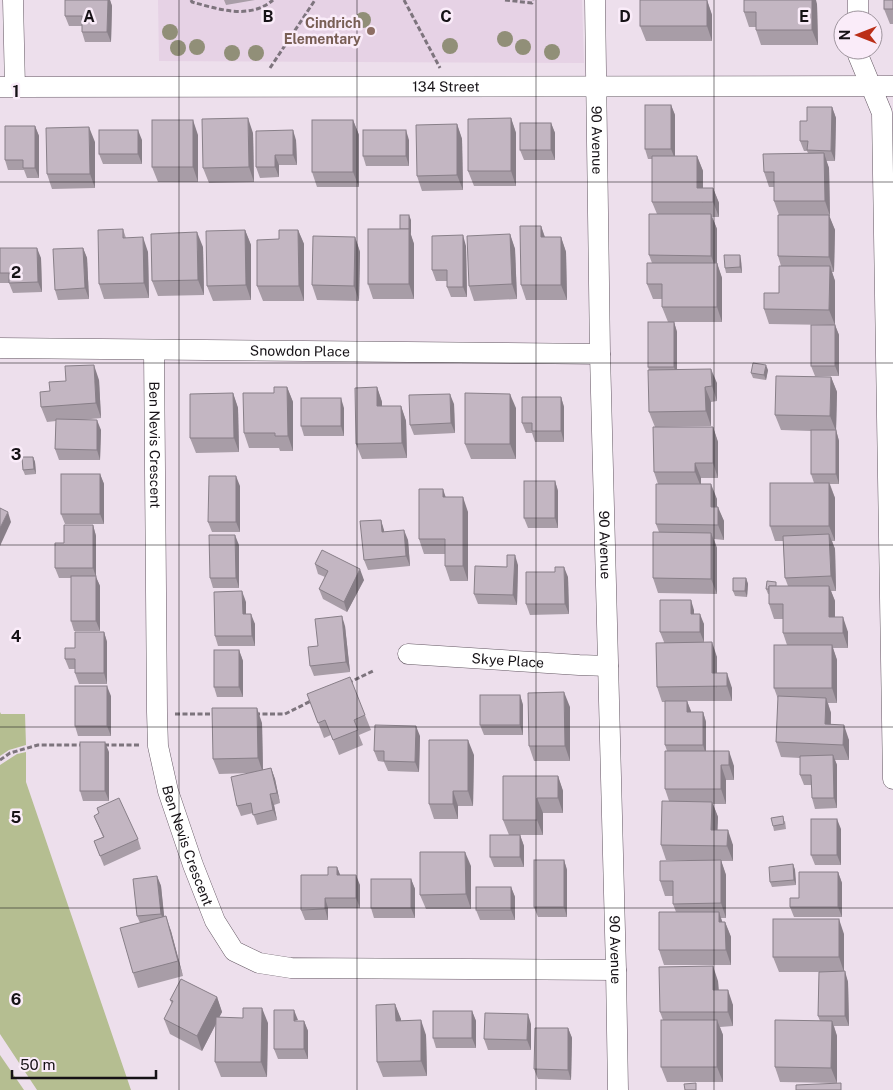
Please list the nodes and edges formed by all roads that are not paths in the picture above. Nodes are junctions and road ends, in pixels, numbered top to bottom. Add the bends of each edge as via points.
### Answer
1 (13, 0) edge
2 (596, 0) edge
3 (860, 60) edge
4 (597, 86) junction
5 (871, 86) junction
6 (893, 86) edge
7 (7, 87) edge
8 (0, 348) edge
9 (154, 350) junction
10 (600, 354) junction
11 (408, 654) dead end
12 (608, 666) junction
13 (893, 779) edge
14 (616, 970) junction
15 (618, 1090) edge

1 - 7 street
2 - 4 street, 90 Avenue
3 - 5 street
4 - 5 street, 134 Street
4 - 7 street, 134 Street
4 - 10 street, 90 Avenue
5 - 6 street, 134 Street
5 - 13 street via 882,113
8 - 9 street, Snowdon Place
9 - 10 street, Snowdon Place
9 - 14 street, Ben Nevis Crescent via 158,746 168,791 190,858 215,921 234,951 259,963 291,968
10 - 12 street, 90 Avenue
11 - 12 street, Skye Place
12 - 14 street, 90 Avenue
14 - 15 street, 90 Avenue

